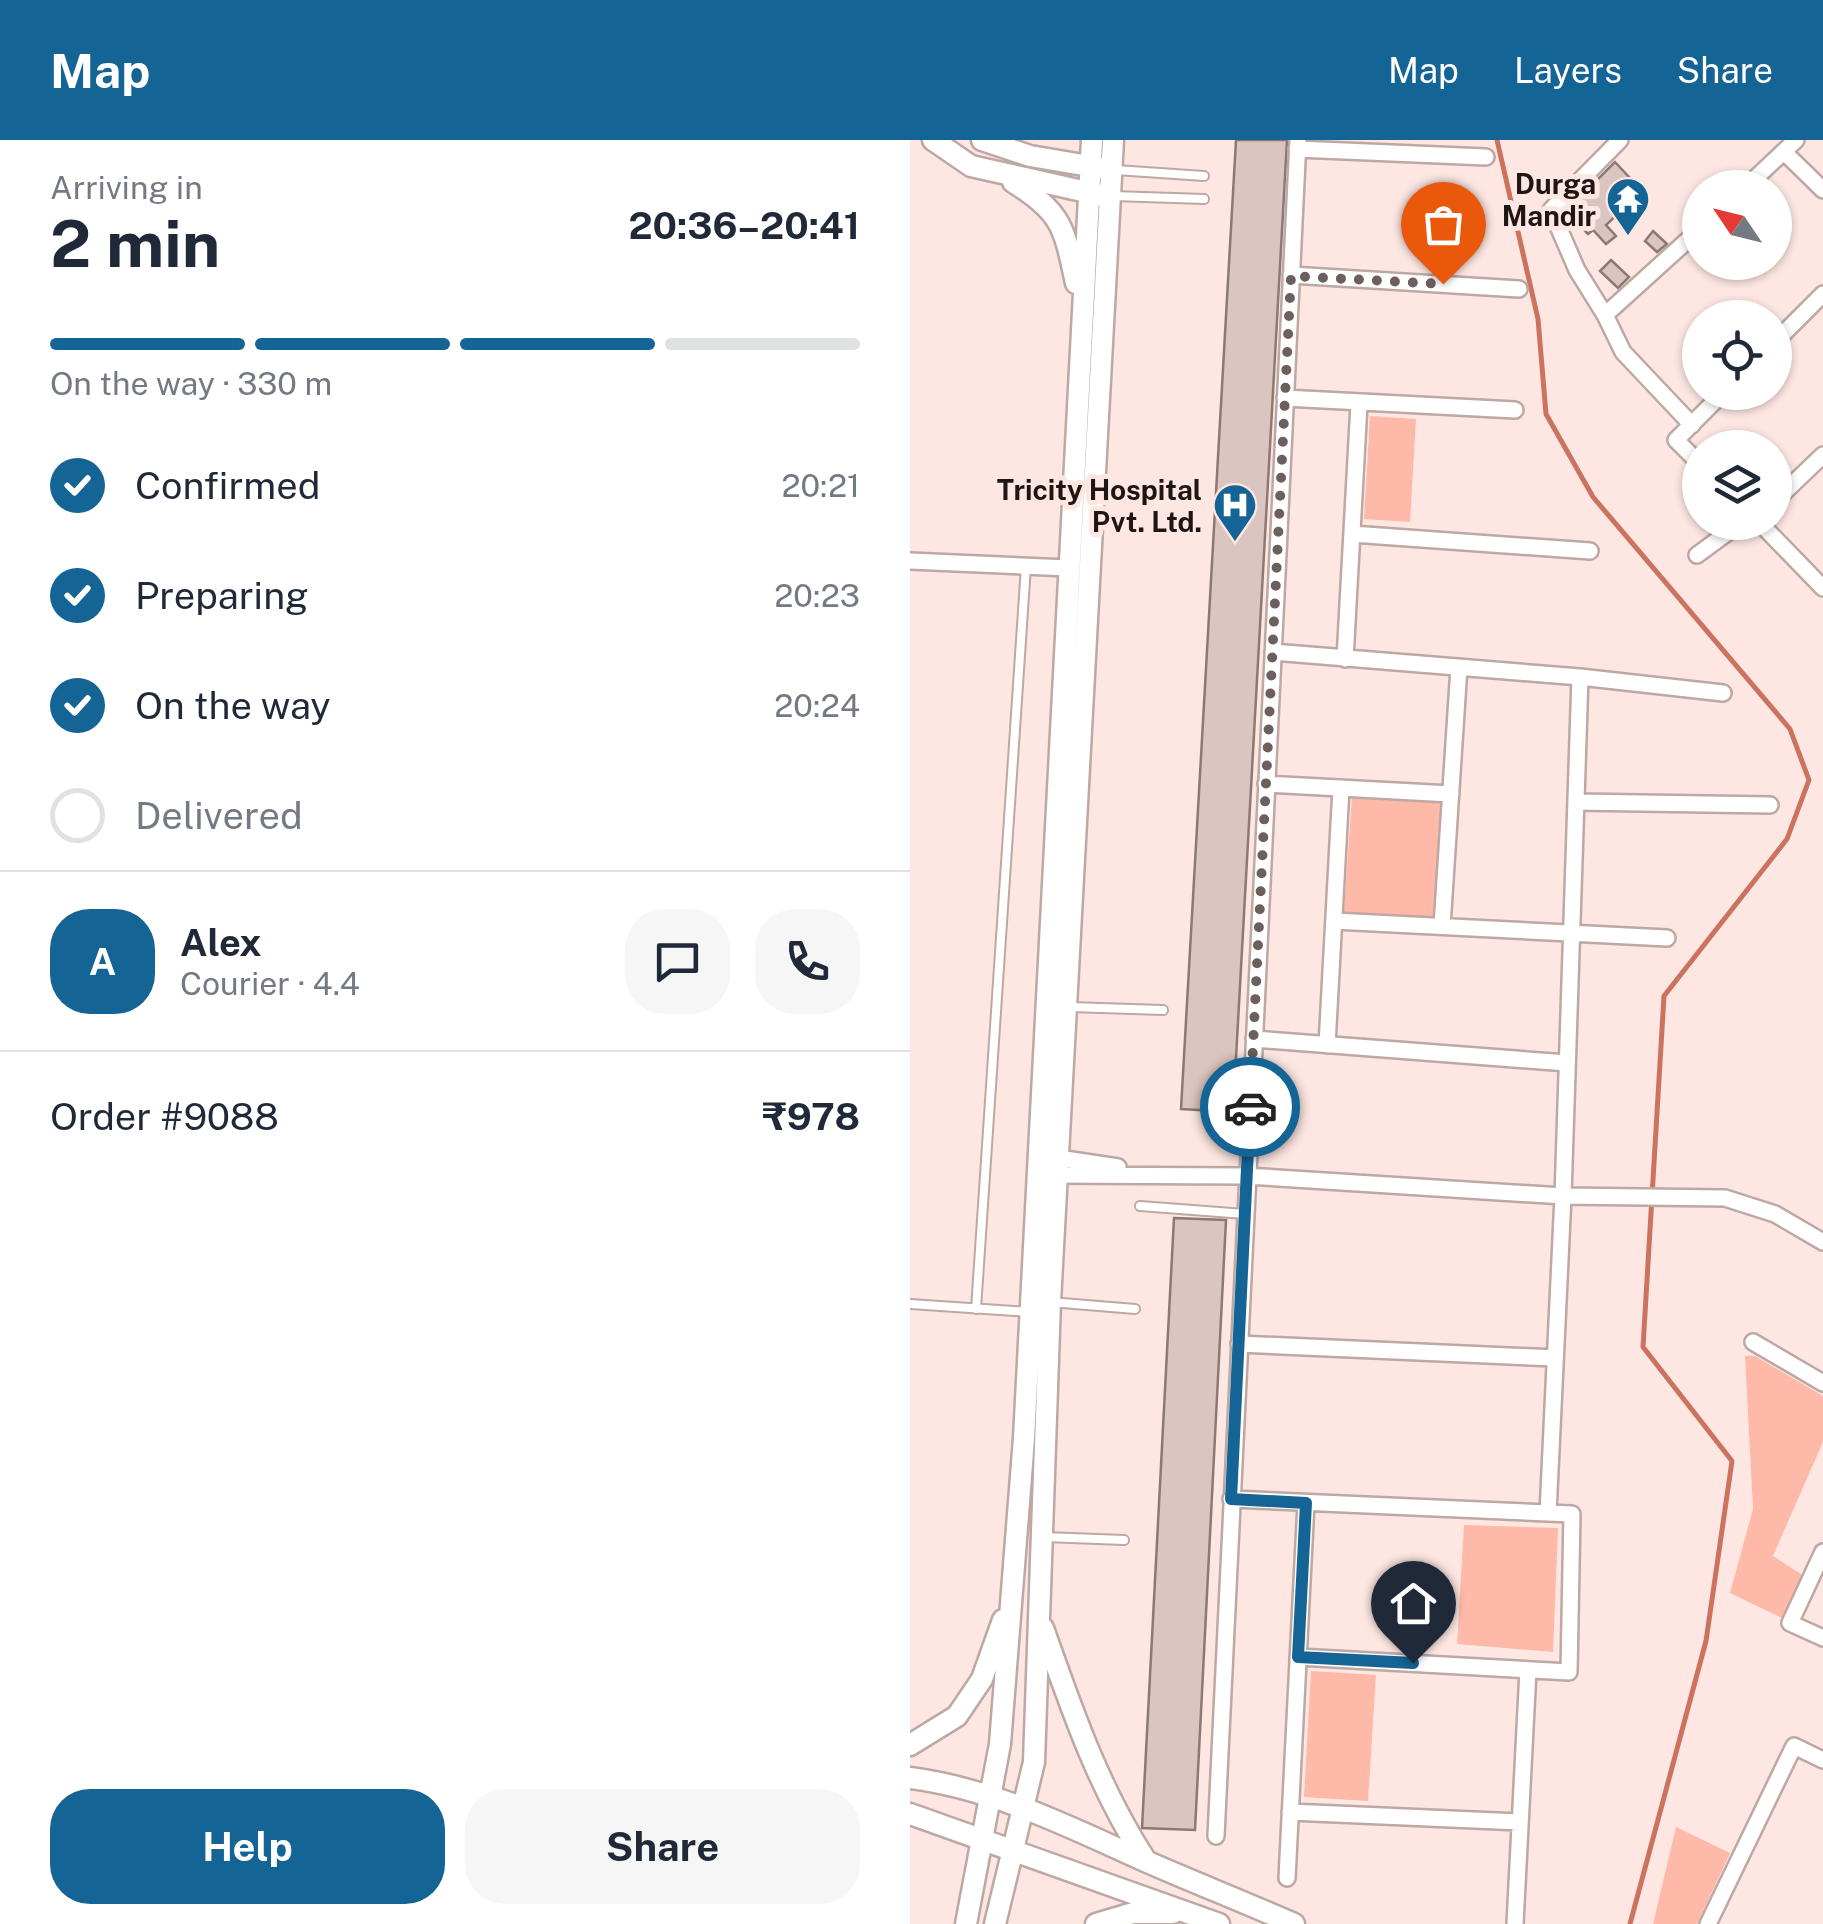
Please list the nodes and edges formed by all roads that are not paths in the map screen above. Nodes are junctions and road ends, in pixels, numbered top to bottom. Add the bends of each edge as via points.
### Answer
1 (933, 140) edge
2 (982, 140) edge
3 (1035, 140) edge
4 (1092, 140) edge
5 (1113, 140) edge
6 (1613, 144) edge
7 (1298, 145) edge
8 (1791, 146) edge
9 (1008, 150) junction
10 (1486, 157) dead end
11 (1101, 168) junction
12 (1765, 170) edge
13 (999, 173) junction
14 (1204, 176) dead end
15 (1823, 190) edge
16 (1087, 193) junction
17 (1108, 196) junction
18 (1204, 199) dead end
19 (1682, 245) edge
20 (1291, 276) junction
21 (1519, 288) dead end
22 (1823, 294) edge
23 (1082, 314) junction
24 (1606, 315) junction
25 (1792, 325) edge
26 (1285, 398) junction
27 (1359, 404) junction
28 (1515, 410) dead end
29 (1707, 410) edge
30 (1692, 425) junction
31 (1687, 430) edge
32 (1823, 455) edge
33 (1792, 485) edge
34 (1352, 534) junction
35 (1717, 540) edge
36 (1776, 540) edge
37 (1590, 551) dead end
38 (1697, 555) dead end
39 (910, 561) edge
40 (1026, 566) junction
41 (1068, 568) junction
42 (1823, 588) edge
43 (1272, 652) junction
44 (1345, 659) junction
45 (1460, 667) junction
46 (1580, 678) junction
47 (1722, 693) dead end
48 (1266, 784) junction
49 (1341, 788) junction
50 (1451, 794) junction
51 (1576, 802) junction
52 (1770, 805) dead end
53 (1334, 921) junction
54 (1442, 926) junction
55 (1572, 933) junction
56 (1667, 938) dead end
57 (1066, 1007) junction
58 (1163, 1010) dead end
59 (1254, 1039) junction
60 (1327, 1045) junction
61 (1568, 1063) junction
62 (1048, 1166) junction
63 (1247, 1176) junction
64 (1563, 1196) junction
65 (1140, 1206) dead end
66 (1245, 1214) junction
67 (1823, 1242) edge
68 (1050, 1302) junction
69 (910, 1304) edge
70 (976, 1308) junction
71 (1135, 1309) dead end
72 (1030, 1312) junction
73 (1753, 1342) dead end
74 (1239, 1344) junction
75 (1555, 1358) junction
76 (1823, 1383) edge
77 (1231, 1499) junction
78 (1306, 1503) junction
79 (1548, 1513) junction
80 (1041, 1536) junction
81 (1124, 1540) dead end
82 (1823, 1552) edge
83 (1012, 1592) junction
84 (1039, 1616) junction
85 (1823, 1638) edge
86 (1298, 1657) junction
87 (1528, 1670) junction
88 (910, 1746) edge
89 (1823, 1760) edge
90 (910, 1778) edge
91 (990, 1796) junction
92 (1023, 1808) junction
93 (1290, 1812) junction
94 (910, 1814) edge
95 (1520, 1822) junction
96 (1216, 1836) dead end
97 (983, 1839) junction
98 (1013, 1850) junction
99 (1146, 1861) junction
100 (1287, 1878) dead end
101 (1190, 1913) junction
102 (1216, 1923) edge
103 (966, 1924) edge
104 (995, 1924) edge
105 (1096, 1924) edge
106 (1294, 1924) edge
107 (1515, 1924) edge
108 (1708, 1924) edge

1 - 13 main road via 971,166
2 - 9 main road
3 - 9 main road
4 - 11 main road
5 - 11 main road
6 - 24 street via 1551,210
7 - 10 street
7 - 20 street
8 - 12 street
8 - 15 street
9 - 11 main road
11 - 14 lane
11 - 16 main road
11 - 17 main road
13 - 16 main road
13 - 23 main road via 1044,201 1065,232
16 - 17 main road
16 - 23 main road
17 - 18 lane
17 - 57 main road
19 - 24 street
20 - 21 street
20 - 26 street
22 - 25 street
23 - 41 main road
24 - 30 street via 1623,352
26 - 27 street
26 - 43 street
27 - 28 street
27 - 34 street
29 - 30 street
30 - 31 street
32 - 33 street
34 - 37 street
34 - 44 street
35 - 38 street
36 - 42 street
39 - 40 street
40 - 41 street
40 - 70 lane
41 - 62 main road
43 - 44 street
43 - 48 street
44 - 45 street
45 - 46 street
45 - 50 street
46 - 47 street
46 - 51 street
48 - 49 street
48 - 59 street
49 - 50 street
49 - 53 street
50 - 54 street
51 - 52 street
51 - 55 street
53 - 54 street
53 - 60 street
54 - 55 street
55 - 56 street
55 - 61 street
57 - 58 lane
57 - 62 main road
59 - 60 street
59 - 63 street
60 - 61 street
61 - 64 street
62 - 63 street
62 - 68 main road
62 - 72 main road
63 - 64 street
63 - 66 street
64 - 67 street via 1724,1198 1775,1214
64 - 75 street
65 - 66 lane
66 - 74 street
68 - 71 lane
68 - 80 main road
69 - 70 lane
70 - 72 lane
72 - 83 main road
73 - 76 street
74 - 75 street
74 - 77 street
75 - 79 street
77 - 78 street
77 - 96 street
78 - 79 street
78 - 86 street
79 - 87 street via 1572,1514 1570,1672
80 - 81 lane
80 - 84 main road
82 - 85 street via 1790,1623
83 - 88 main road via 982,1679 957,1716
83 - 91 main road
84 - 92 main road via 1034,1762
84 - 99 main road via 1082,1739
86 - 87 street
86 - 93 street
87 - 95 street
89 - 108 street via 1794,1746
90 - 91 main road
91 - 92 main road
91 - 97 main road
92 - 98 main road
92 - 99 main road
93 - 95 street
93 - 100 street
94 - 97 main road
95 - 107 street
97 - 98 main road
97 - 103 main road
98 - 101 main road
98 - 104 main road
99 - 106 main road
101 - 102 main road
101 - 105 main road via 1133,1913

